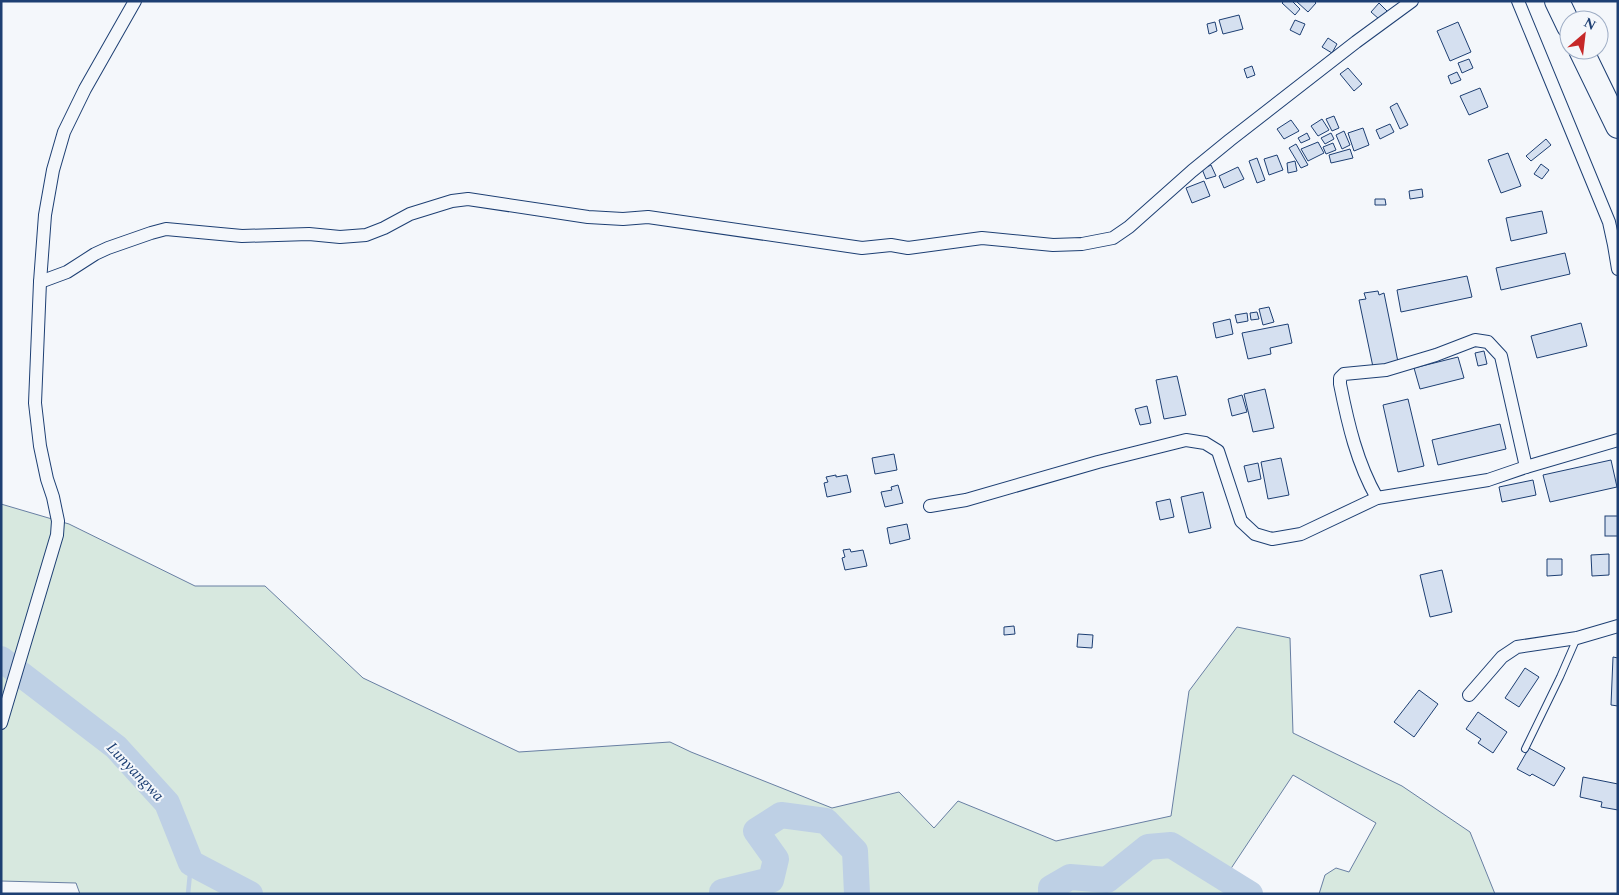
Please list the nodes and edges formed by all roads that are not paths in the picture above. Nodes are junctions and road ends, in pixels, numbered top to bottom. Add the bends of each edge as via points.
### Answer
1 (135, 1) edge
2 (1412, 1) edge
3 (1518, 1) edge
4 (1586, 60) edge
5 (1618, 126) edge
6 (1618, 269) edge
7 (40, 282) junction
8 (1618, 440) edge
9 (1526, 467) junction
10 (1377, 498) junction
11 (930, 506) dead end
12 (1618, 626) edge
13 (1577, 638) junction
14 (1468, 696) dead end
15 (1, 723) edge
16 (1525, 748) dead end

1 - 7 street via 64,132 45,215
2 - 7 street via 1230,140 1112,238 1053,245 982,238 908,248 862,248 648,217 588,217 468,199 410,214 366,236 242,236 166,229 108,248 68,272
3 - 6 street via 1609,222
4 - 5 highway
7 - 15 street via 35,403 40,446 58,521 57,536
8 - 9 street
9 - 10 street via 1488,480
9 - 10 street via 1501,356 1488,342 1474,340 1386,370 1344,374 1340,378 1350,434 1366,479
10 - 11 street via 1301,534 1272,539 1255,534 1241,521 1218,451 1205,443 1186,440 966,500
12 - 13 street
13 - 14 street via 1517,647 1502,657
13 - 16 lane

